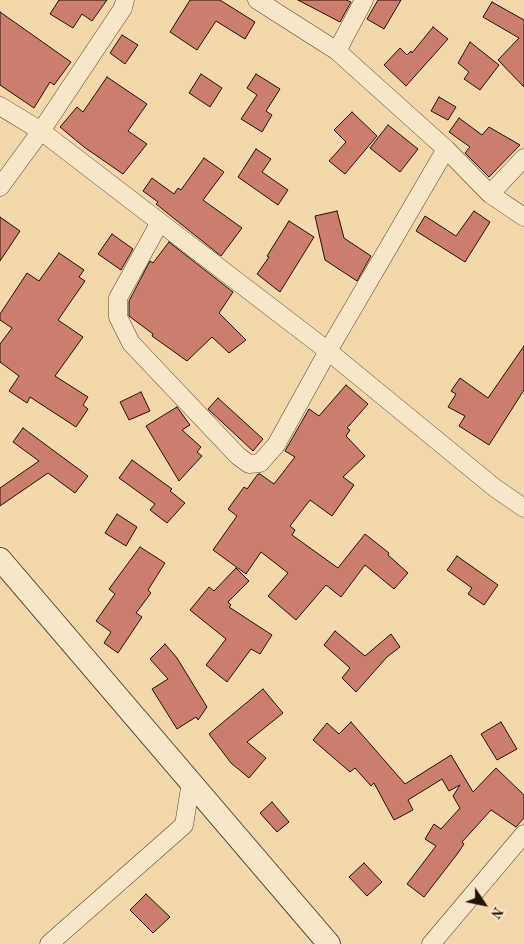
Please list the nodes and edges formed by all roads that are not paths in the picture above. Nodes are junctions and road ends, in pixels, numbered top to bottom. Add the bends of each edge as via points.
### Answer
1 (125, 0) edge
2 (257, 0) edge
3 (364, 0) edge
4 (337, 51) junction
5 (0, 106) edge
6 (41, 131) junction
7 (446, 149) junction
8 (524, 158) edge
9 (0, 187) edge
10 (490, 194) junction
11 (524, 217) edge
12 (160, 222) junction
13 (328, 351) junction
14 (524, 508) edge
15 (0, 559) edge
16 (191, 782) junction
17 (524, 834) edge
18 (49, 944) edge
19 (329, 944) edge
20 (432, 944) edge

1 - 6 street via 123,8
2 - 4 street
3 - 4 street
4 - 7 street
5 - 6 street
6 - 9 street
6 - 12 street
7 - 10 street
7 - 13 street
8 - 10 street
10 - 11 street
12 - 13 street
12 - 13 street via 118,298 118,317 131,343 238,456 249,464 260,462 276,445
13 - 14 street via 495,488
15 - 16 street
16 - 18 street via 184,825
16 - 19 street
17 - 20 street

